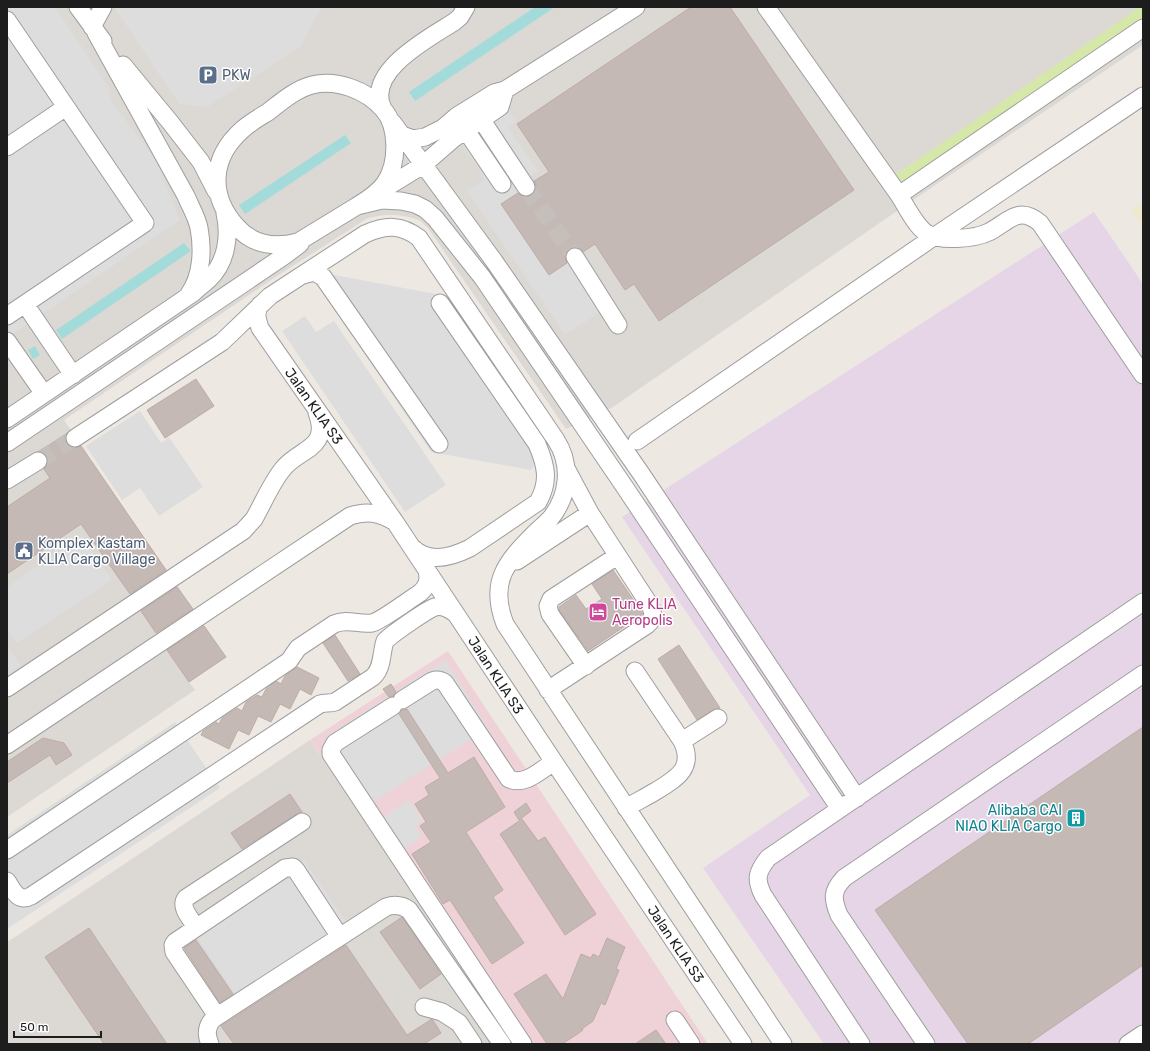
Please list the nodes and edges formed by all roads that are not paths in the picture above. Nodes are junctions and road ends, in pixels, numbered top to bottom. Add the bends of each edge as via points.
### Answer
1 (103, 7) edge
2 (466, 7) edge
3 (636, 7) edge
4 (766, 7) edge
5 (80, 8) edge
6 (7, 20) edge
7 (1143, 28) edge
8 (94, 30) junction
9 (1143, 96) edge
10 (66, 107) junction
11 (386, 113) junction
12 (478, 113) junction
13 (461, 123) junction
14 (402, 136) junction
15 (7, 147) edge
16 (423, 165) junction
17 (502, 184) dead end
18 (526, 187) tunnel mouth
19 (373, 195) junction
20 (899, 195) junction
21 (222, 203) junction
22 (357, 206) junction
23 (309, 236) junction
24 (935, 236) junction
25 (575, 257) tunnel mouth
26 (303, 275) junction
27 (180, 302) junction
28 (440, 303) dead end
29 (25, 304) junction
30 (260, 305) junction
31 (7, 316) edge
32 (618, 326) dead end
33 (7, 341) edge
34 (73, 375) junction
35 (1143, 375) edge
36 (44, 394) junction
37 (315, 407) junction
38 (7, 419) edge
39 (75, 438) tunnel mouth
40 (637, 441) dead end
41 (7, 443) edge
42 (439, 444) dead end
43 (38, 461) tunnel mouth
44 (567, 470) junction
45 (7, 480) edge
46 (590, 513) junction
47 (395, 522) junction
48 (409, 543) junction
49 (617, 556) junction
50 (505, 569) junction
51 (427, 570) junction
52 (1143, 602) edge
53 (456, 614) junction
54 (586, 666) junction
55 (635, 671) dead end
56 (1143, 674) edge
57 (7, 688) edge
58 (548, 690) junction
59 (718, 718) dead end
60 (682, 740) junction
61 (7, 745) edge
62 (554, 762) junction
63 (857, 798) junction
64 (626, 808) junction
65 (840, 809) junction
66 (302, 822) dead end
67 (7, 850) edge
68 (7, 881) edge
69 (196, 927) junction
70 (340, 936) junction
71 (424, 1007) dead end
72 (217, 1016) junction
73 (675, 1020) dead end
74 (1143, 1034) edge
75 (210, 1044) edge
76 (473, 1044) edge
77 (502, 1044) edge
78 (523, 1044) edge
79 (691, 1044) edge
80 (743, 1044) edge
81 (783, 1044) edge
82 (861, 1044) edge
83 (926, 1044) edge
84 (1128, 1044) edge

1 - 8 street
2 - 11 street via 454,22 396,62 380,90 380,103
3 - 12 street via 506,90 494,93
4 - 20 street
5 - 8 street
6 - 10 street
7 - 20 street
8 - 21 street via 201,162
8 - 27 street via 186,196 199,227 201,256 198,274 193,288
9 - 24 street
10 - 15 street
10 - 29 street via 145,223
11 - 14 street
11 - 19 street via 392,126 395,147 385,183
11 - 21 street via 370,97 344,85 311,85 293,94 244,128 228,145 216,178
12 - 13 street
12 - 18 street
13 - 14 street via 419,139
13 - 16 street
13 - 17 street
14 - 16 street
16 - 19 street
16 - 63 street via 494,261 637,469
19 - 22 street
20 - 24 street via 918,225 926,233
21 - 23 street via 228,217 239,230 264,244 286,245
21 - 27 street via 228,231 222,260 210,279
22 - 23 street
22 - 65 street via 382,200 401,201 425,209 435,218 482,277
23 - 41 street via 284,256
24 - 35 street via 968,238 988,232 1011,217 1026,215 1040,222
24 - 40 street
25 - 32 street
26 - 30 street
26 - 42 street via 314,272 323,277
26 - 44 street via 365,234 393,227 414,234 556,440 563,453
27 - 34 street
28 - 48 street via 537,444 544,459 546,482 538,502 459,553 430,557 422,555
29 - 31 street
29 - 34 street
30 - 37 street, Jalan KLIA S3 via 256,316 260,328
30 - 39 street via 222,342
33 - 36 street
34 - 36 street
36 - 38 street
37 - 47 street, Jalan KLIA S3
37 - 57 street via 321,427 318,439 310,449 281,470 249,525
43 - 45 street
44 - 46 street
44 - 50 street via 562,498 556,510 519,548
46 - 49 street
46 - 50 street
47 - 48 street, Jalan KLIA S3
47 - 61 street via 376,513 358,513 350,516
48 - 51 street, Jalan KLIA S3
49 - 54 street via 651,607 653,617 647,625
49 - 54 street via 552,599 548,606 550,614
50 - 58 street via 498,593 500,610 505,624
51 - 53 street, Jalan KLIA S3
51 - 67 street via 427,584 420,593 373,623 339,621 334,624 298,648 290,661
52 - 63 street
53 - 62 street, Jalan KLIA S3
53 - 68 street via 441,607 430,609 385,641 380,668 373,677 332,703 320,704 31,896 23,899 19,897
54 - 58 street
55 - 60 street
56 - 83 street via 844,878 836,886 834,904 839,915
58 - 64 street
59 - 60 street
60 - 64 street via 687,761 680,776
62 - 78 street via 521,782 509,779 441,680 432,681 335,743 331,750 331,754
62 - 80 street, Jalan KLIA S3
63 - 65 street
64 - 81 street
65 - 82 street via 768,858 760,869 758,882 763,895
66 - 69 street via 186,898 183,906
69 - 70 street via 285,868 293,867
69 - 72 street via 174,942 173,949
70 - 72 street
70 - 77 street via 386,907 404,906
71 - 76 street via 442,1012 459,1023
72 - 75 street via 207,1030
73 - 79 street
74 - 84 street

